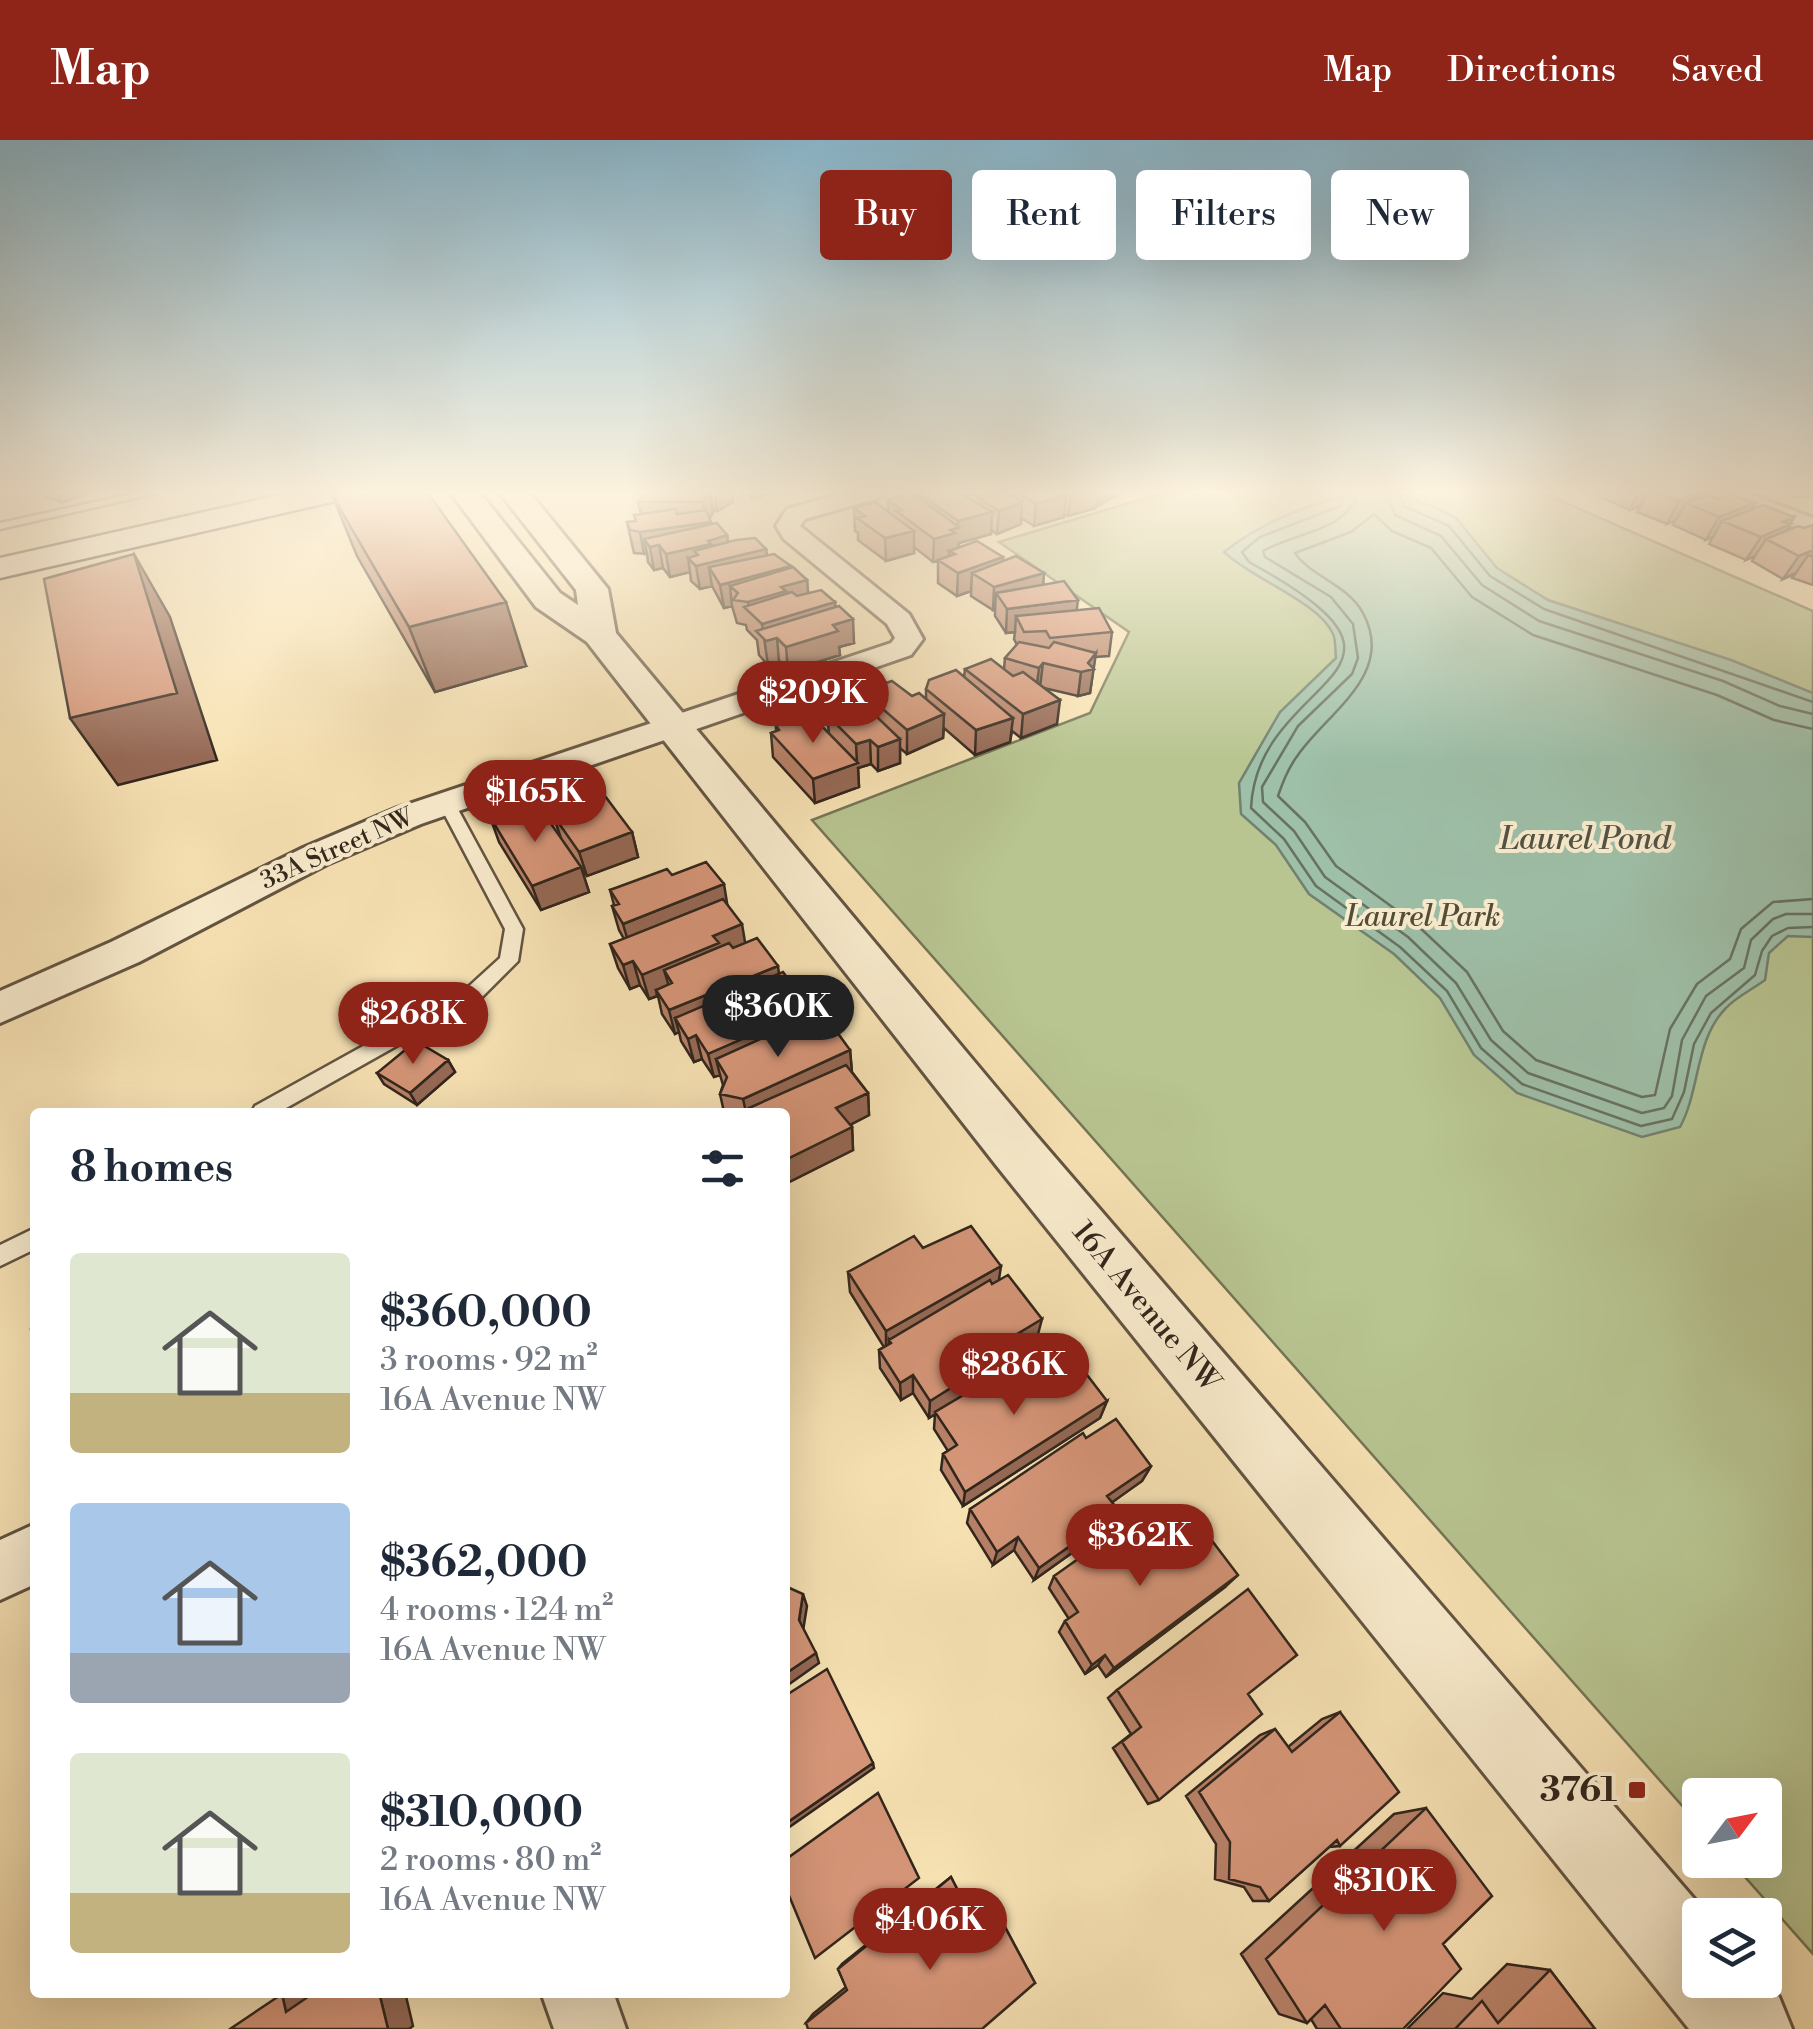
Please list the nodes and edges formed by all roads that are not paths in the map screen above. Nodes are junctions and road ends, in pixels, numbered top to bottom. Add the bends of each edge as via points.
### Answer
1 (533, 581) edge
2 (586, 581) edge
3 (851, 581) edge
4 (599, 635) junction
5 (674, 728) junction
6 (446, 802) junction
7 (0, 1008) edge
8 (269, 1108) edge
9 (30, 1241) edge
10 (0, 1256) edge
11 (30, 1556) edge
12 (0, 1571) edge
13 (1682, 1950) edge
14 (579, 1998) edge
15 (1721, 1998) edge
16 (590, 2029) edge
17 (1747, 2029) edge

1 - 4 street, 16A Avenue NW via 548,600
2 - 4 street, 16A Avenue NW
3 - 5 street, 33A Street NW via 899,620 910,639 888,657
4 - 5 street, 16A Avenue NW
5 - 6 street, 33A Street NW
5 - 13 street, 16A Avenue NW
6 - 7 street, 33A Street NW via 315,856
6 - 8 lane via 514,929 509,961 473,994
9 - 10 lane
11 - 12 street
14 - 16 street
15 - 17 street

